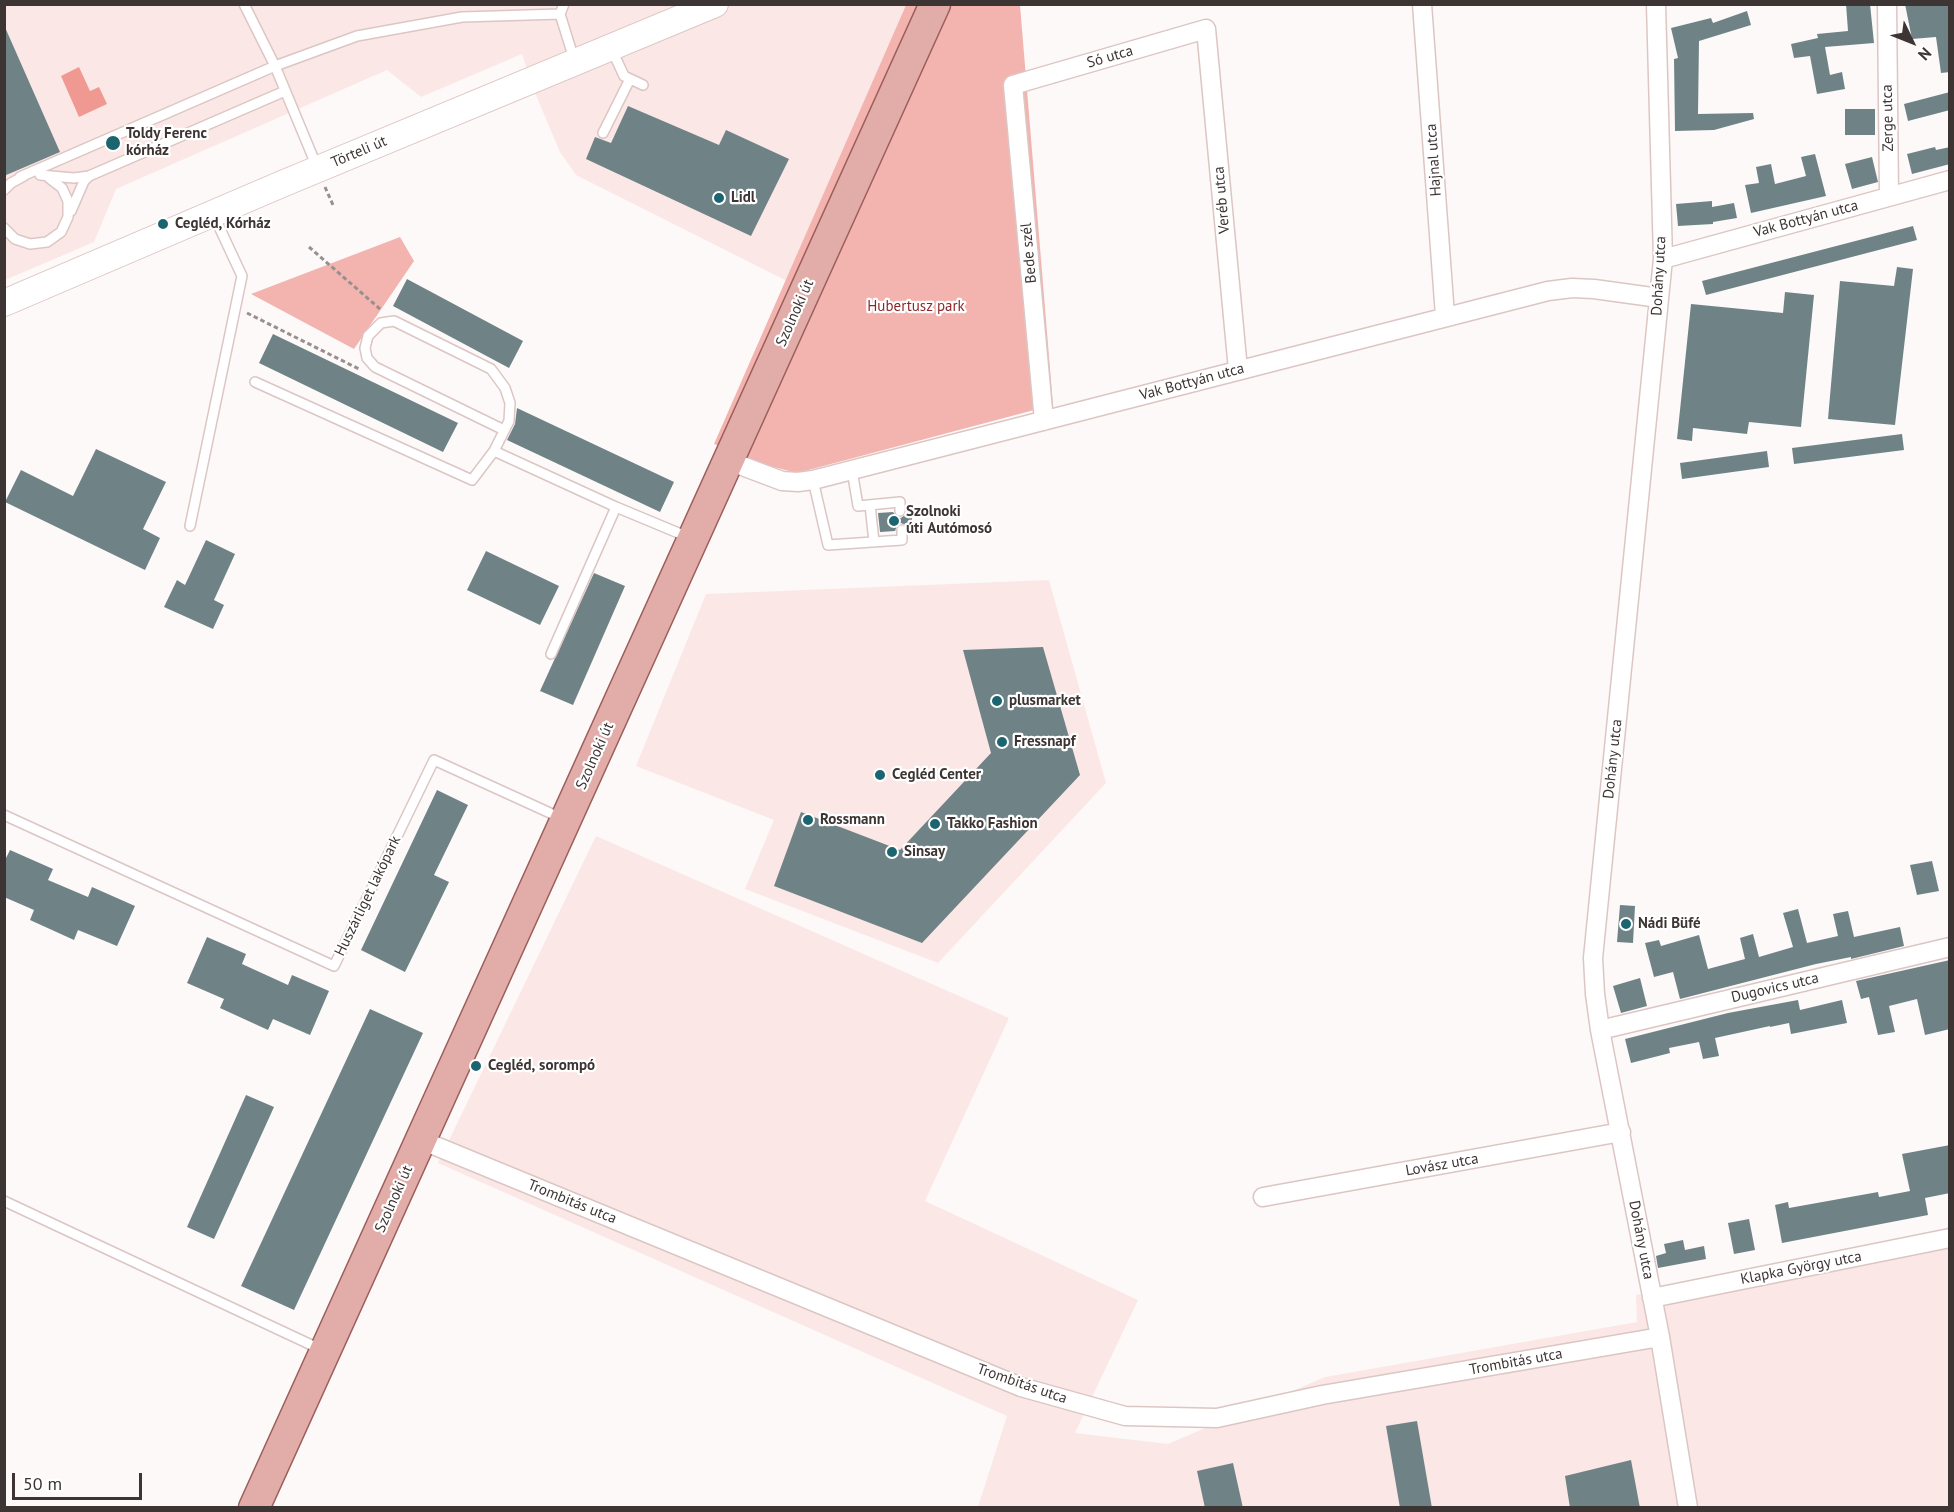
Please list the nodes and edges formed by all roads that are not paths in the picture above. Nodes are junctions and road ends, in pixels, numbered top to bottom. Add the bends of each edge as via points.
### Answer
1 (244, 4) edge
2 (715, 4) edge
3 (935, 4) edge
4 (1422, 4) edge
5 (1656, 4) edge
6 (1887, 4) edge
7 (562, 9) edge
8 (1206, 29) joint
9 (611, 48) junction
10 (575, 63) junction
11 (275, 66) junction
12 (630, 79) junction
13 (643, 85) dead end
14 (1013, 85) joint
15 (285, 91) junction
16 (603, 134) dead end
17 (318, 169) junction
18 (40, 175) junction
19 (89, 176) junction
20 (20, 177) junction
21 (1950, 180) edge
22 (4, 190) edge
23 (1889, 196) junction
24 (213, 214) junction
25 (68, 217) junction
26 (4, 228) edge
27 (1663, 259) junction
28 (1659, 298) junction
29 (4, 303) edge
30 (1445, 316) junction
31 (1238, 370) junction
32 (255, 382) dead end
33 (1044, 421) junction
34 (504, 430) junction
35 (494, 452) junction
36 (729, 461) junction
37 (852, 470) junction
38 (813, 480) junction
39 (870, 505) junction
40 (616, 507) junction
41 (900, 511) dead end
42 (190, 526) dead end
43 (902, 530) dead end
44 (693, 539) junction
45 (874, 542) junction
46 (550, 654) dead end
47 (4, 815) edge
48 (566, 820) junction
49 (1950, 947) edge
50 (1600, 1030) junction
51 (1621, 1132) junction
52 (421, 1140) junction
53 (1263, 1197) dead end
54 (4, 1201) edge
55 (1950, 1238) edge
56 (1652, 1298) junction
57 (1660, 1337) junction
58 (325, 1351) junction
59 (254, 1508) edge
60 (1688, 1508) edge

1 - 11 lane
2 - 9 main road, Törteli út
3 - 36 main road, Szolnoki út
4 - 30 street, Hajnal utca
5 - 27 street, Dohány utca
6 - 23 street, Zerge utca
7 - 10 lane
7 - 11 lane via 462,17 357,36
8 - 14 street, Só utca
8 - 31 street, Veréb utca
9 - 10 main road, Törteli út
9 - 12 lane via 624,76
10 - 17 main road, Törteli út
11 - 15 lane
11 - 20 lane
12 - 13 lane
12 - 16 lane
14 - 33 street, Bede szél
15 - 17 lane
15 - 19 lane
17 - 24 main road, Törteli út
18 - 19 lane
18 - 20 lane
18 - 25 lane via 54,181 64,192
19 - 25 lane
20 - 22 lane
21 - 23 street, Vak Bottyán utca
23 - 27 street, Vak Bottyán utca
24 - 29 main road, Törteli út
24 - 42 lane via 242,276
25 - 26 lane via 61,232 42,244 20,242
27 - 28 street, Dohány utca
28 - 30 street, Vak Bottyán utca via 1572,288
28 - 50 street, Dohány utca via 1593,958
30 - 31 street, Vak Bottyán utca
31 - 33 street, Vak Bottyán utca
32 - 35 lane via 472,480
33 - 37 street, Vak Bottyán utca
34 - 34 lane via 510,403 505,388 490,369 394,321 381,323 368,336 367,358 375,367
34 - 35 lane
35 - 40 lane
36 - 38 street, Vak Bottyán utca via 782,481
36 - 44 main road, Szolnoki út
37 - 38 street, Vak Bottyán utca
37 - 39 lane via 858,506
38 - 45 lane via 828,545
39 - 41 lane via 885,508 900,502
39 - 45 lane
40 - 44 lane
40 - 46 lane
43 - 45 lane via 902,540 887,536
44 - 48 main road, Szolnoki út
47 - 48 lane, Huszárliget lakópark via 334,966 434,760
48 - 52 main road, Szolnoki út
49 - 50 street, Dugovics utca
50 - 51 street, Dohány utca
51 - 53 street, Lovász utca
51 - 56 street, Dohány utca
52 - 57 street, Trombitás utca via 1021,1387 1125,1416 1217,1418 1346,1391
52 - 58 main road, Szolnoki út
54 - 58 lane
55 - 56 street, Klapka György utca
56 - 57 street, Dohány utca
57 - 60 street, Dohány utca
58 - 59 main road, Szolnoki út

